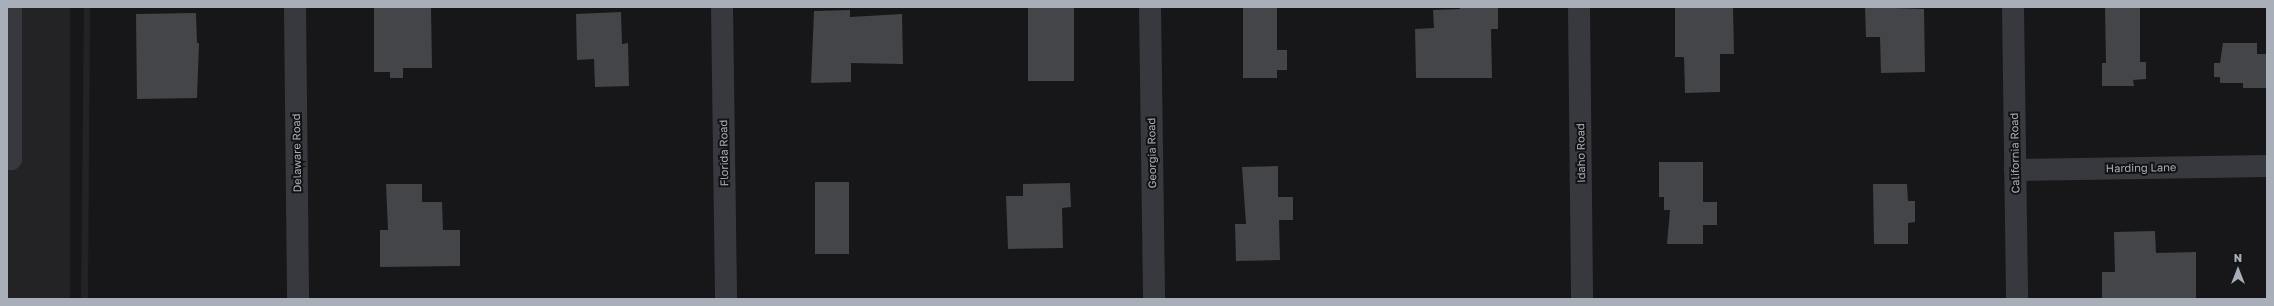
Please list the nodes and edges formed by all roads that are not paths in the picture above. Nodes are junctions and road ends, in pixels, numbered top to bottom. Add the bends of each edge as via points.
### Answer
1 (11, 7) edge
2 (295, 7) edge
3 (722, 7) edge
4 (1150, 7) edge
5 (1579, 7) edge
6 (2013, 7) edge
7 (7, 159) edge
8 (2267, 166) edge
9 (2015, 170) junction
10 (298, 299) edge
11 (726, 299) edge
12 (1154, 299) edge
13 (1582, 299) edge
14 (2017, 299) edge

1 - 7 street via 11,159
2 - 10 street, Delaware Road
3 - 11 street, Florida Road
4 - 12 street, Georgia Road
5 - 13 street, Idaho Road
6 - 9 street, California Road
8 - 9 street, Harding Lane
9 - 14 street, California Road

